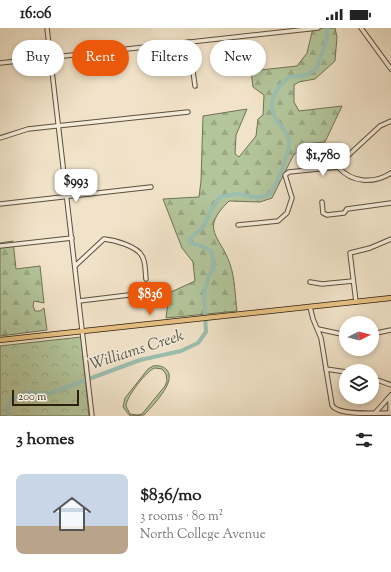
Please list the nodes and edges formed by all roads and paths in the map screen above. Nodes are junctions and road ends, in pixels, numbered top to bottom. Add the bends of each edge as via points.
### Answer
1 (47, 28) edge
2 (318, 28) edge
3 (361, 28) edge
4 (48, 40) edge
5 (202, 41) edge
6 (137, 48) edge
7 (64, 56) edge
8 (12, 62) edge
9 (0, 63) edge
10 (391, 68) edge
11 (52, 76) edge
12 (194, 76) edge
13 (195, 86) dead end
14 (188, 112) dead end
15 (391, 121) edge
16 (59, 127) junction
17 (0, 138) edge
18 (338, 167) junction
19 (391, 173) edge
20 (150, 187) dead end
21 (67, 196) junction
22 (322, 202) dead end
23 (391, 203) edge
24 (0, 204) edge
25 (238, 225) dead end
26 (72, 238) junction
27 (391, 239) edge
28 (0, 246) edge
29 (75, 266) junction
30 (146, 278) dead end
31 (353, 281) junction
32 (310, 282) dead end
33 (129, 295) dead end
34 (391, 298) edge
35 (79, 301) junction
36 (356, 302) junction
37 (310, 307) junction
38 (318, 329) junction
39 (391, 330) edge
40 (83, 332) junction
41 (379, 333) edge
42 (339, 334) edge
43 (0, 340) edge
44 (326, 369) junction
45 (339, 371) edge
46 (379, 381) edge
47 (391, 385) edge
48 (390, 396) edge
49 (391, 413) edge
50 (374, 414) junction
51 (92, 416) edge

1 - 4 street
2 - 5 street
3 - 10 street
6 - 7 street
8 - 9 street
11 - 16 street
12 - 13 street
14 - 16 street
15 - 18 street via 380,126
16 - 17 street via 28,129
16 - 21 street
18 - 19 street via 349,176 362,180 378,179
18 - 25 street via 289,172 286,175 292,198 283,218 278,221
20 - 21 street
21 - 24 street
21 - 26 street
22 - 23 street via 323,213 327,215 344,214 347,209
26 - 28 street
26 - 29 street
27 - 31 street via 368,249 350,252
29 - 30 street via 104,239 110,240 140,253 144,261
29 - 35 street
31 - 32 street via 322,284
31 - 36 street
33 - 35 street
34 - 36 main road
35 - 40 street
36 - 37 main road
37 - 38 street
37 - 40 main road
38 - 42 street
38 - 44 street via 322,338
39 - 41 street
40 - 43 main road
40 - 51 street
44 - 45 street
44 - 50 street via 335,411
46 - 47 street
48 - 49 street
48 - 50 street
49 - 50 street

